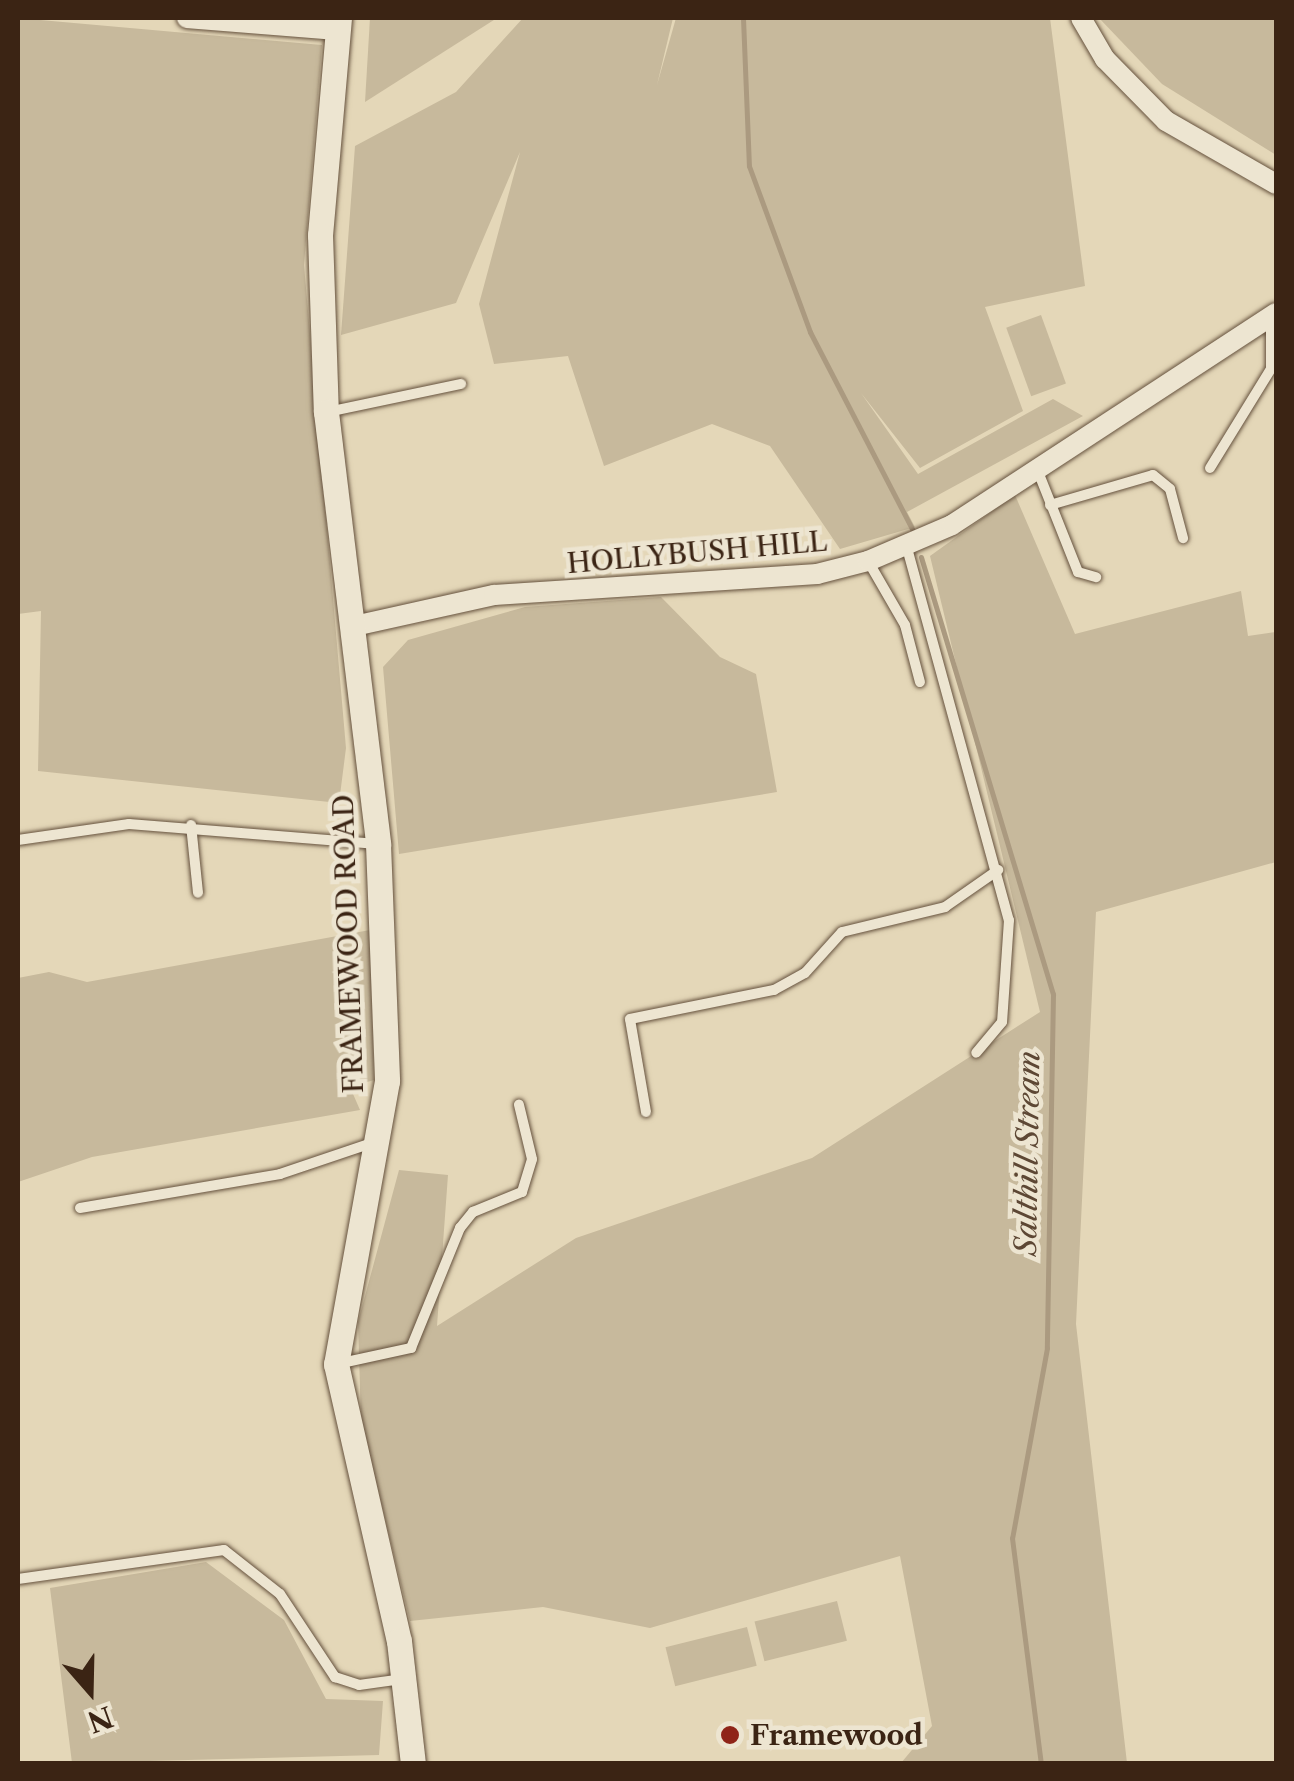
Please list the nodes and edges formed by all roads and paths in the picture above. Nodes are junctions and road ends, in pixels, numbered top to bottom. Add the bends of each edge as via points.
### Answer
1 (187, 18) edge
2 (1081, 18) edge
3 (338, 24) edge
4 (1276, 184) edge
5 (1274, 314) edge
6 (461, 384) dead end
7 (326, 412) junction
8 (1036, 468) junction
9 (1210, 468) dead end
10 (1050, 505) junction
11 (1183, 538) dead end
12 (907, 548) junction
13 (868, 562) junction
14 (1096, 577) dead end
15 (354, 626) junction
16 (920, 682) dead end
17 (192, 825) junction
18 (18, 840) edge
19 (378, 844) junction
20 (998, 870) junction
21 (198, 893) dead end
22 (976, 1053) dead end
23 (519, 1105) dead end
24 (646, 1112) dead end
25 (381, 1140) junction
26 (80, 1208) dead end
27 (336, 1364) junction
28 (18, 1579) edge
29 (403, 1679) junction
30 (413, 1764) edge

1 - 3 street
2 - 4 street via 1104,59 1166,121
3 - 7 street, FRAMEWOOD ROAD via 320,235
5 - 8 street, HOLLYBUSH HILL
5 - 9 lane via 1271,369
6 - 7 lane
7 - 15 street, FRAMEWOOD ROAD
8 - 10 lane
8 - 12 street, HOLLYBUSH HILL
10 - 11 lane via 1153,475 1170,489
10 - 14 lane via 1078,572
12 - 13 street, HOLLYBUSH HILL
12 - 20 lane
13 - 15 street, HOLLYBUSH HILL via 817,574 494,595
13 - 16 lane via 905,625
15 - 19 street, FRAMEWOOD ROAD
17 - 18 lane
17 - 19 lane via 325,846
17 - 21 lane
19 - 25 street, FRAMEWOOD ROAD
20 - 22 lane via 1011,977 1002,1022
20 - 24 lane via 944,906 842,932 805,973 774,990 630,1019
23 - 27 lane via 532,1159 522,1192 473,1212 460,1228 410,1348
25 - 26 lane via 280,1174
25 - 27 street, FRAMEWOOD ROAD
27 - 29 street, FRAMEWOOD ROAD
28 - 29 lane via 224,1550 280,1594 335,1677 359,1685
29 - 30 street, FRAMEWOOD ROAD

